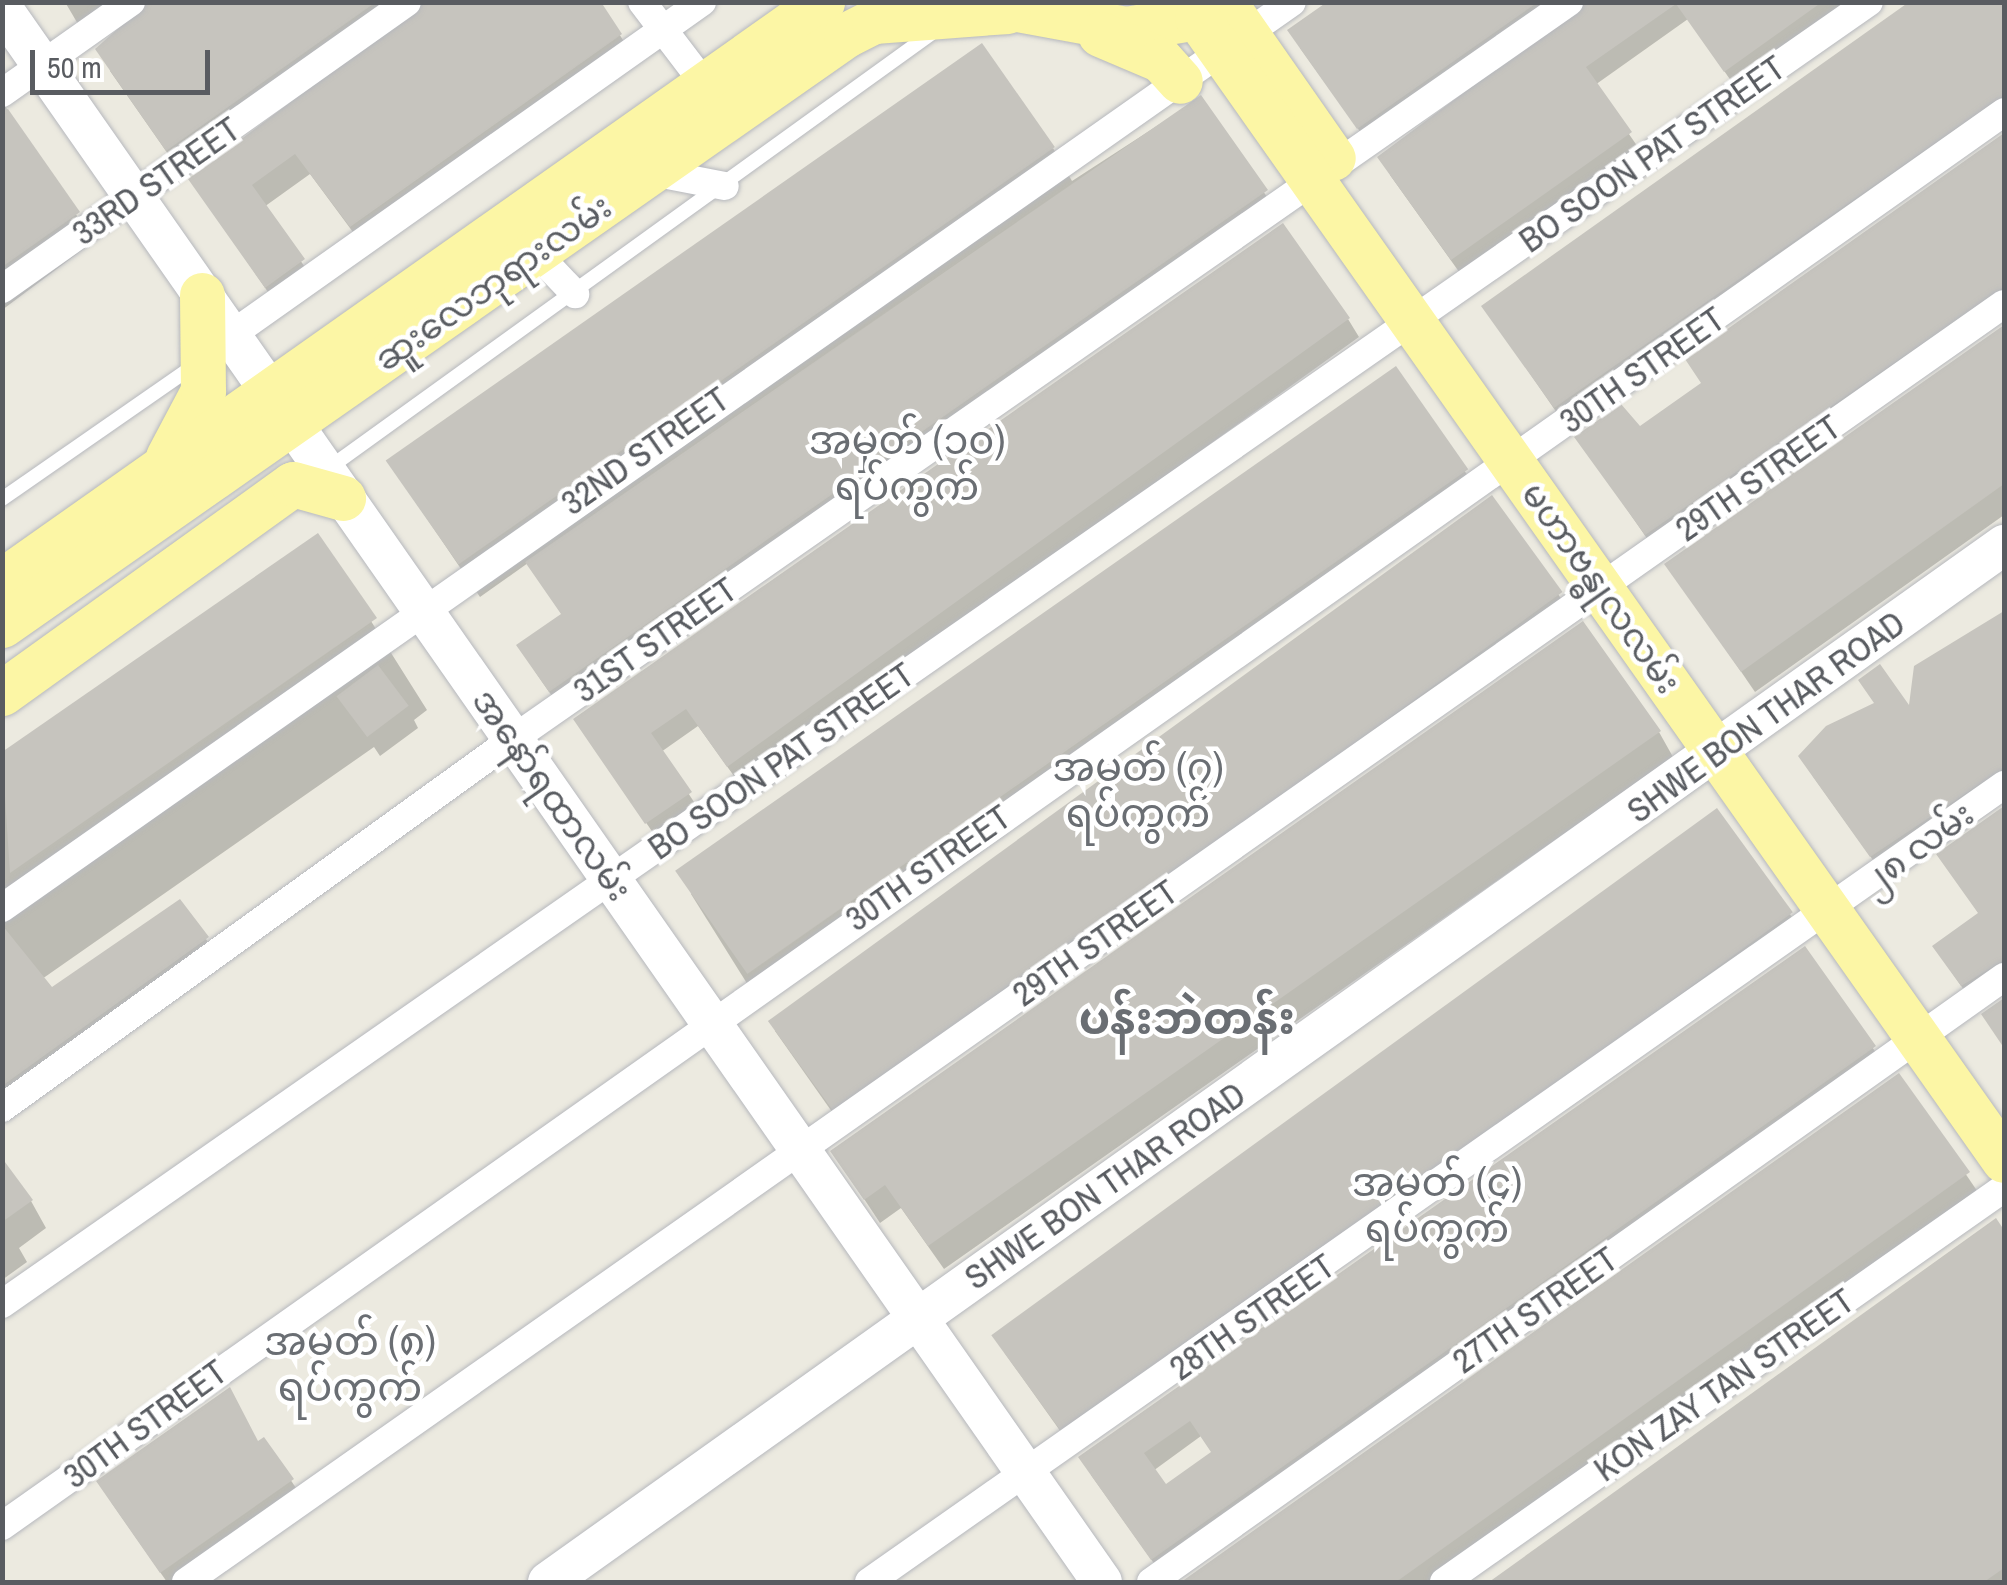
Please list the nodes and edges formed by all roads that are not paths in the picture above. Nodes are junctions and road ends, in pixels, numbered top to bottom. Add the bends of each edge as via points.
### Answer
1 (131, 2) edge
2 (407, 2) edge
3 (642, 2) edge
4 (702, 2) edge
5 (822, 2) edge
6 (1292, 2) edge
7 (1569, 2) edge
8 (1868, 2) edge
9 (2, 8) edge
10 (982, 9) edge
11 (1060, 22) junction
12 (1221, 22) edge
13 (662, 31) junction
14 (42, 65) junction
15 (1180, 80) junction
16 (706, 86) junction
17 (2, 93) edge
18 (2004, 112) edge
19 (652, 172) junction
20 (1327, 175) junction
21 (724, 186) junction
22 (134, 196) junction
23 (536, 253) junction
24 (2, 289) edge
25 (575, 294) junction
26 (202, 295) joint
27 (2004, 304) edge
28 (1424, 313) junction
29 (220, 346) junction
30 (282, 409) junction
31 (1523, 454) junction
32 (151, 479) junction
33 (334, 484) junction
34 (2, 499) edge
35 (2004, 545) edge
36 (1612, 580) junction
37 (2, 581) edge
38 (420, 607) junction
39 (2, 625) edge
40 (2, 693) edge
41 (513, 739) junction
42 (1728, 744) junction
43 (2004, 785) edge
44 (611, 880) junction
45 (1840, 903) junction
46 (2, 908) edge
47 (2004, 977) edge
48 (709, 1020) junction
49 (1930, 1029) junction
50 (2, 1108) edge
51 (2004, 1112) edge
52 (800, 1150) junction
53 (2004, 1160) edge
54 (2004, 1188) edge
55 (2, 1304) edge
56 (918, 1319) junction
57 (1027, 1475) junction
58 (2, 1526) edge
59 (186, 1582) edge
60 (548, 1582) edge
61 (869, 1582) edge
62 (1102, 1582) edge
63 (1151, 1582) edge
64 (1444, 1582) edge

1 - 14 street
2 - 22 street, 33RD STREET
3 - 13 street
4 - 13 street
5 - 16 main road, ဆူးလေဘုရားလမ်း
6 - 12 street, 32ND STREET
7 - 20 street, 31ST STREET
8 - 28 street, BO SOON PAT STREET
9 - 14 main road
10 - 11 main road, ဆူးလေဘုရားလမ်း
10 - 19 main road, ဆူးလေဘုရားလမ်း via 874,21 846,34
10 - 21 lane
11 - 12 main road via 1126,29
11 - 15 main road via 1136,48
12 - 15 street, 32ND STREET
12 - 20 main road, မဟာဗန္ဓုလလမ်း
13 - 16 street
13 - 29 street
14 - 17 street
14 - 22 main road
15 - 38 street, 32ND STREET
16 - 30 main road, ဆူးလေဘုရားလမ်း
18 - 31 street, 30TH STREET
19 - 21 street
19 - 23 main road, ဆူးလေဘုရားလမ်း
20 - 28 main road, မဟာဗန္ဓုလလမ်း
20 - 41 street, 31ST STREET
21 - 25 lane
22 - 24 street, 33RD STREET
22 - 26 main road
23 - 25 street
23 - 30 main road, ဆူးလေဘုရားလမ်း
25 - 33 lane
26 - 29 main road
27 - 36 street, 29TH STREET
28 - 31 main road, မဟာဗန္ဓုလလမ်း
28 - 44 street, BO SOON PAT STREET
29 - 30 main road, အနော်ရထာလမ်း
29 - 32 main road via 188,431
29 - 34 lane
30 - 32 main road, ဆူးလေဘုရားလမ်း
30 - 33 main road, အနော်ရထာလမ်း
30 - 39 main road, ဆူးလေဘုရားလမ်း
31 - 36 main road, မဟာဗန္ဓုလလမ်း
31 - 48 street, 30TH STREET
32 - 37 main road, ဆူးလေဘုရားလမ်း
33 - 38 main road, အနော်ရထာလမ်း
33 - 40 main road via 294,484
35 - 42 main road, SHWE BON THAR ROAD
36 - 42 main road, မဟာဗန္ဓုလလမ်း
36 - 52 street, 29TH STREET
38 - 41 main road, အနော်ရထာလမ်း
38 - 46 street, 32ND STREET
41 - 44 main road, အနော်ရထာလမ်း
41 - 50 street, 31ST STREET
42 - 45 main road, မဟာဗန္ဓုလလမ်း
42 - 56 main road, SHWE BON THAR ROAD
43 - 45 street, ၂၈ လမ်း
44 - 48 main road, အနော်ရထာလမ်း
44 - 55 street, BO SOON PAT STREET
45 - 49 main road, မဟာဗန္ဓုလလမ်း
45 - 57 street, 28TH STREET
47 - 49 street, 27TH STREET
48 - 52 main road, အနော်ရထာလမ်း
48 - 58 street, 30TH STREET
49 - 51 main road, မဟာဗန္ဓုလလမ်း
49 - 53 main road, မဟာဗန္ဓုလလမ်း
49 - 63 street, 27TH STREET
52 - 56 main road, အနော်ရထာလမ်း
52 - 59 street, 29TH STREET
54 - 64 street, KON ZAY TAN STREET
56 - 57 main road, အနော်ရထာလမ်း
56 - 60 main road, SHWE BON THAR ROAD
57 - 61 street, 28TH STREET
57 - 62 main road, အနော်ရထာလမ်း

